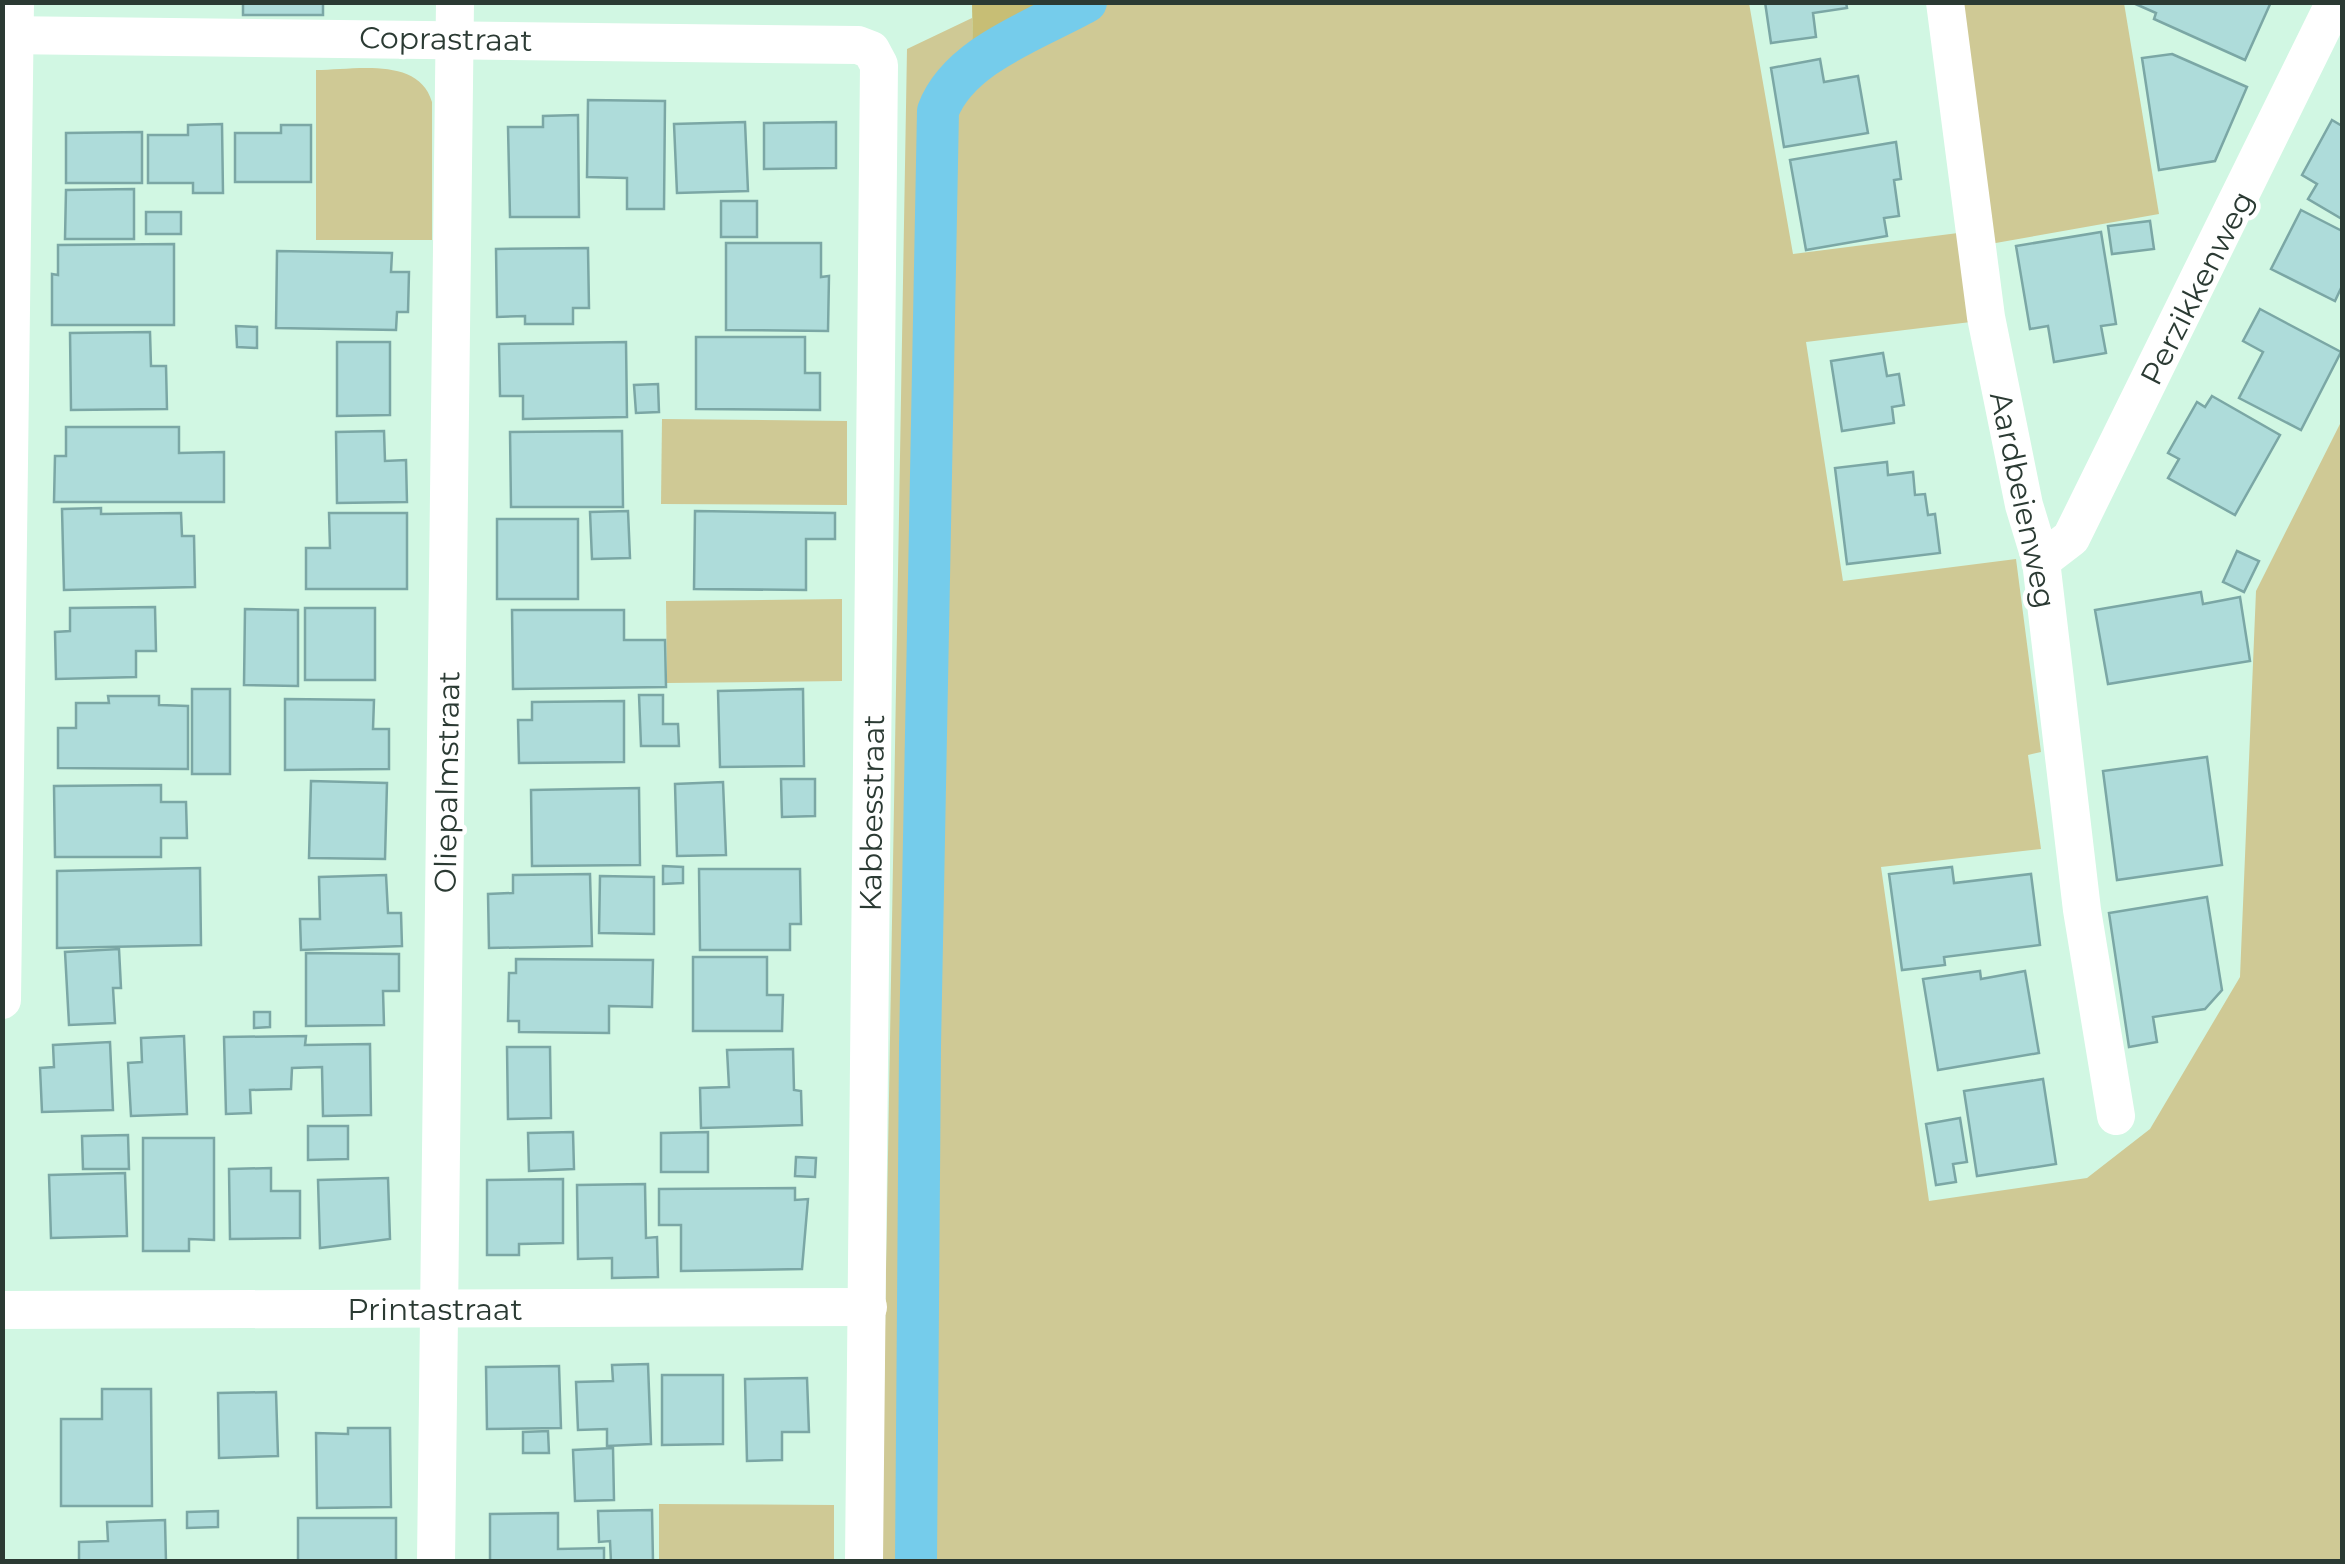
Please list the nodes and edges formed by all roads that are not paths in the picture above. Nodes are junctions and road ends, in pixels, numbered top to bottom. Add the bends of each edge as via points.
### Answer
1 (1945, 2) edge
2 (2335, 2) edge
3 (455, 20) edge
4 (11, 25) edge
5 (879, 65) joint
6 (2041, 561) junction
7 (2, 1000) edge
8 (2116, 1116) dead end
9 (868, 1307) junction
10 (440, 1309) junction
11 (2, 1310) edge
12 (436, 1562) edge
13 (864, 1562) edge

1 - 6 street, Aardbeienweg via 1986,316
2 - 6 street, Perzikkenweg via 2072,538
3 - 4 street, Coprastraat
3 - 5 street, Coprastraat via 858,44
3 - 10 street, Oliepalmstraat
4 - 7 street
5 - 9 street, Kabbesstraat
6 - 8 street, Aardbeienweg via 2082,910
9 - 10 street, Printastraat
9 - 13 street, Kabbesstraat
10 - 11 street, Printastraat
10 - 12 street, Oliepalmstraat

